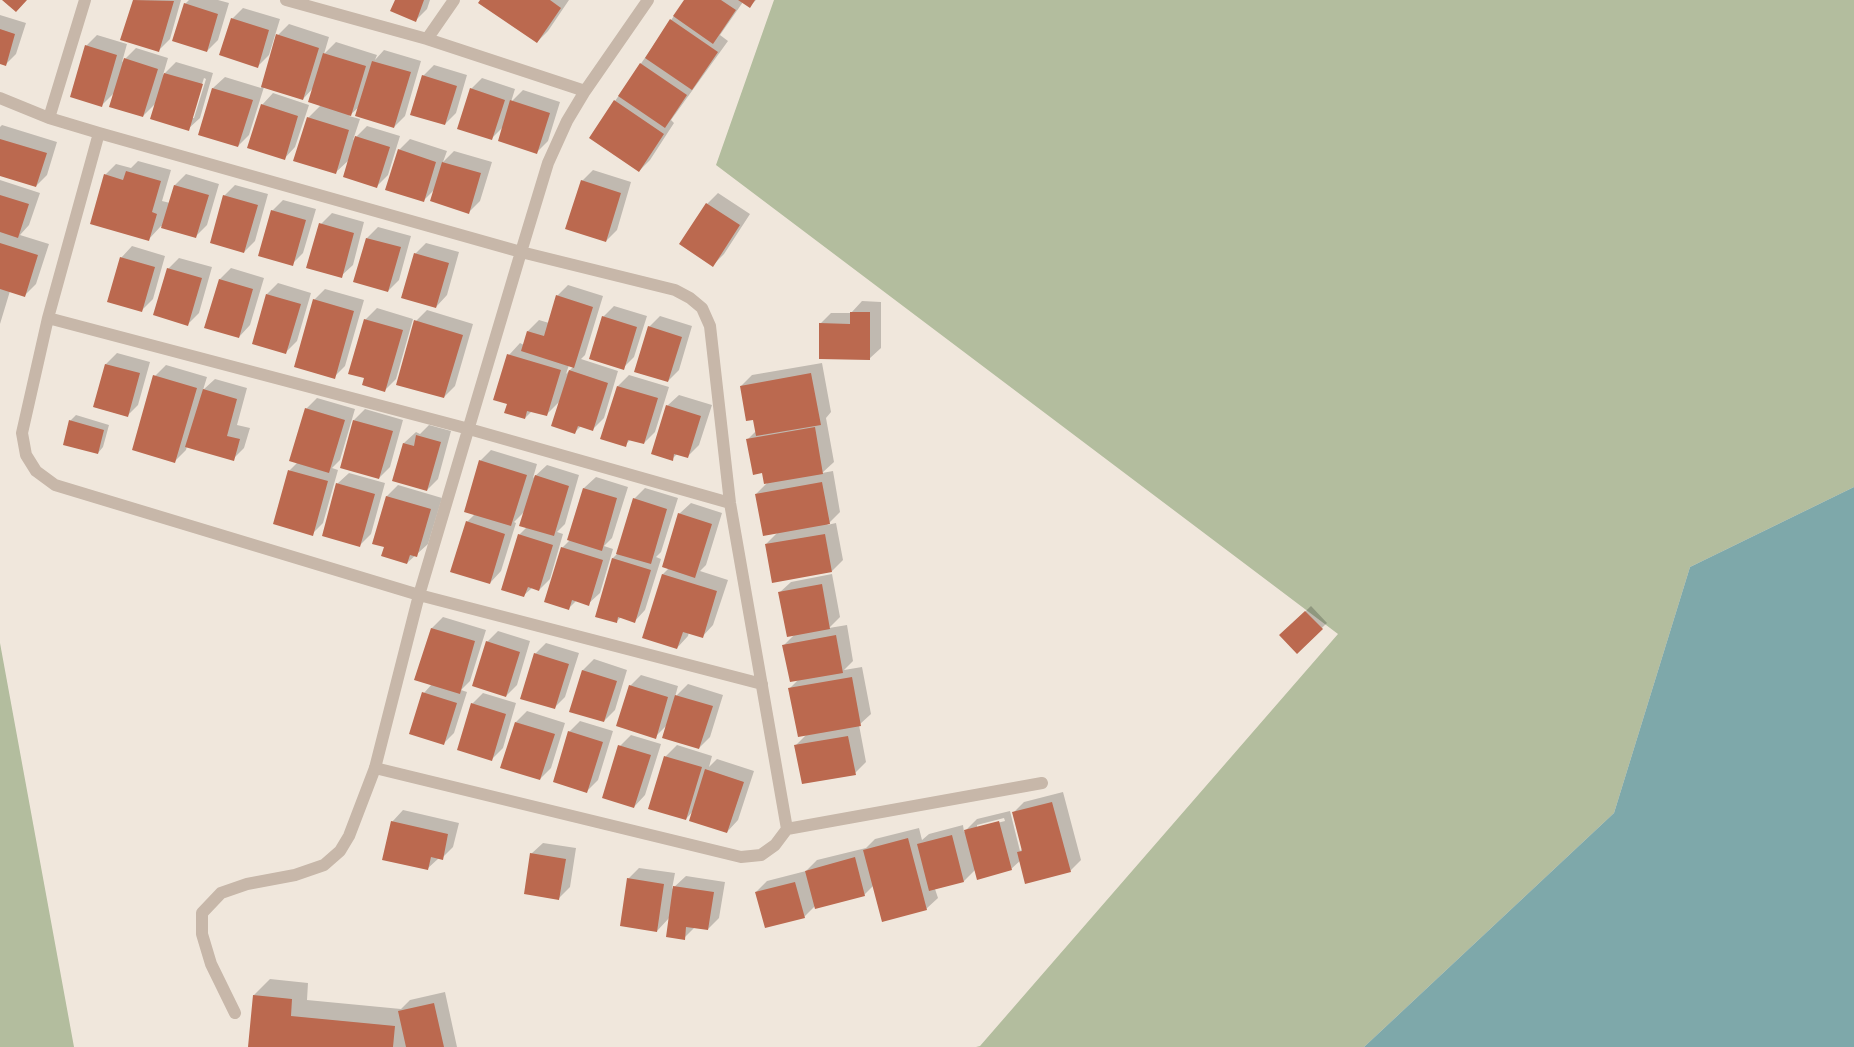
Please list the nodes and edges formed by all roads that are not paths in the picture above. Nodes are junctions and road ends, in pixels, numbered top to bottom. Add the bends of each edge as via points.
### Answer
1 (84, 0) edge
2 (286, 0) edge
3 (454, 0) edge
4 (648, 0) edge
5 (427, 40) junction
6 (585, 91) junction
7 (0, 98) edge
8 (48, 118) junction
9 (99, 133) junction
10 (521, 252) junction
11 (48, 318) junction
12 (469, 429) junction
13 (730, 503) junction
14 (419, 594) junction
15 (762, 684) junction
16 (375, 768) junction
17 (1042, 783) dead end
18 (787, 828) junction
19 (235, 1013) dead end

1 - 8 street
2 - 5 street
3 - 5 street
4 - 6 street
5 - 6 street
6 - 10 street via 566,121 548,163
7 - 8 street
8 - 9 street
9 - 10 street
9 - 11 street
10 - 12 street
10 - 13 street via 675,290 702,308 710,326
11 - 12 street
11 - 14 street via 22,434 26,455 36,471 55,485
12 - 13 street
12 - 14 street
13 - 15 street
14 - 15 street
14 - 16 street
15 - 18 street
16 - 18 street via 741,857 761,855 775,845
16 - 19 street via 349,836 340,851 324,865 221,893 202,913 202,934 211,964
17 - 18 street

